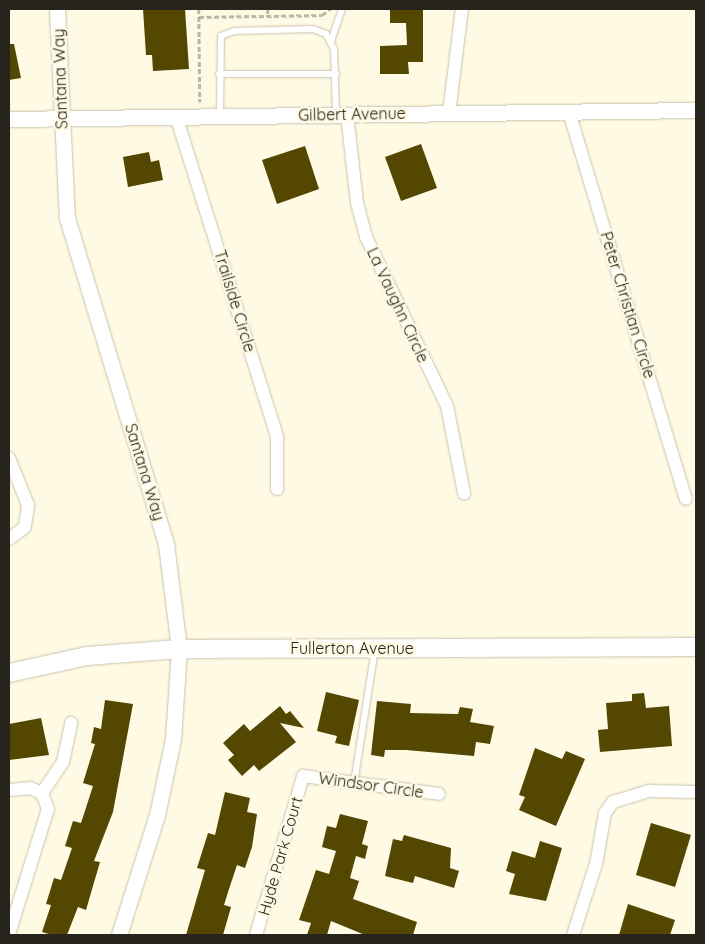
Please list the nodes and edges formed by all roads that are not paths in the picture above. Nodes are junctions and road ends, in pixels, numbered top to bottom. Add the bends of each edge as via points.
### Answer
1 (57, 9) edge
2 (342, 9) edge
3 (462, 9) edge
4 (331, 41) junction
5 (219, 74) junction
6 (336, 74) junction
7 (696, 110) edge
8 (569, 112) junction
9 (449, 113) junction
10 (341, 114) junction
11 (220, 115) junction
12 (176, 116) junction
13 (9, 119) edge
14 (61, 120) junction
15 (9, 458) edge
16 (277, 489) dead end
17 (464, 492) dead end
18 (686, 499) dead end
19 (9, 539) edge
20 (696, 647) edge
21 (375, 648) junction
22 (179, 649) junction
23 (9, 673) edge
24 (71, 723) dead end
25 (303, 776) joint
26 (354, 783) junction
27 (9, 790) edge
28 (696, 792) edge
29 (42, 793) junction
30 (439, 794) dead end
31 (9, 934) edge
32 (119, 935) edge
33 (256, 935) edge
34 (573, 935) edge

1 - 14 street, Santana Way
2 - 4 lane
3 - 9 street
4 - 5 lane via 313,29 229,31 219,40
4 - 6 lane
5 - 6 lane
5 - 11 lane
6 - 10 lane
7 - 8 street, Gilbert Avenue
8 - 9 street, Gilbert Avenue
8 - 18 street, Peter Christian Circle
9 - 10 street, Gilbert Avenue
10 - 11 street, Gilbert Avenue
10 - 17 street, La Vaughn Circle via 366,237 447,406
11 - 12 street, Gilbert Avenue
12 - 14 street, Gilbert Avenue
12 - 16 street, Trailside Circle via 277,437
13 - 14 street, Gilbert Avenue
14 - 22 street, Santana Way via 67,218 166,544
15 - 19 street via 28,505 25,528
20 - 21 main road, Fullerton Avenue
21 - 22 main road, Fullerton Avenue
21 - 26 lane
22 - 23 main road, Fullerton Avenue via 87,656
22 - 32 street, Santana Way via 174,738 160,806
24 - 29 street via 63,762
25 - 26 street, Windsor Circle
25 - 33 street, Hyde Park Court
26 - 30 street, Windsor Circle
27 - 29 street via 30,788
28 - 34 street via 650,791 613,802 605,813 596,864
29 - 31 street via 48,809

